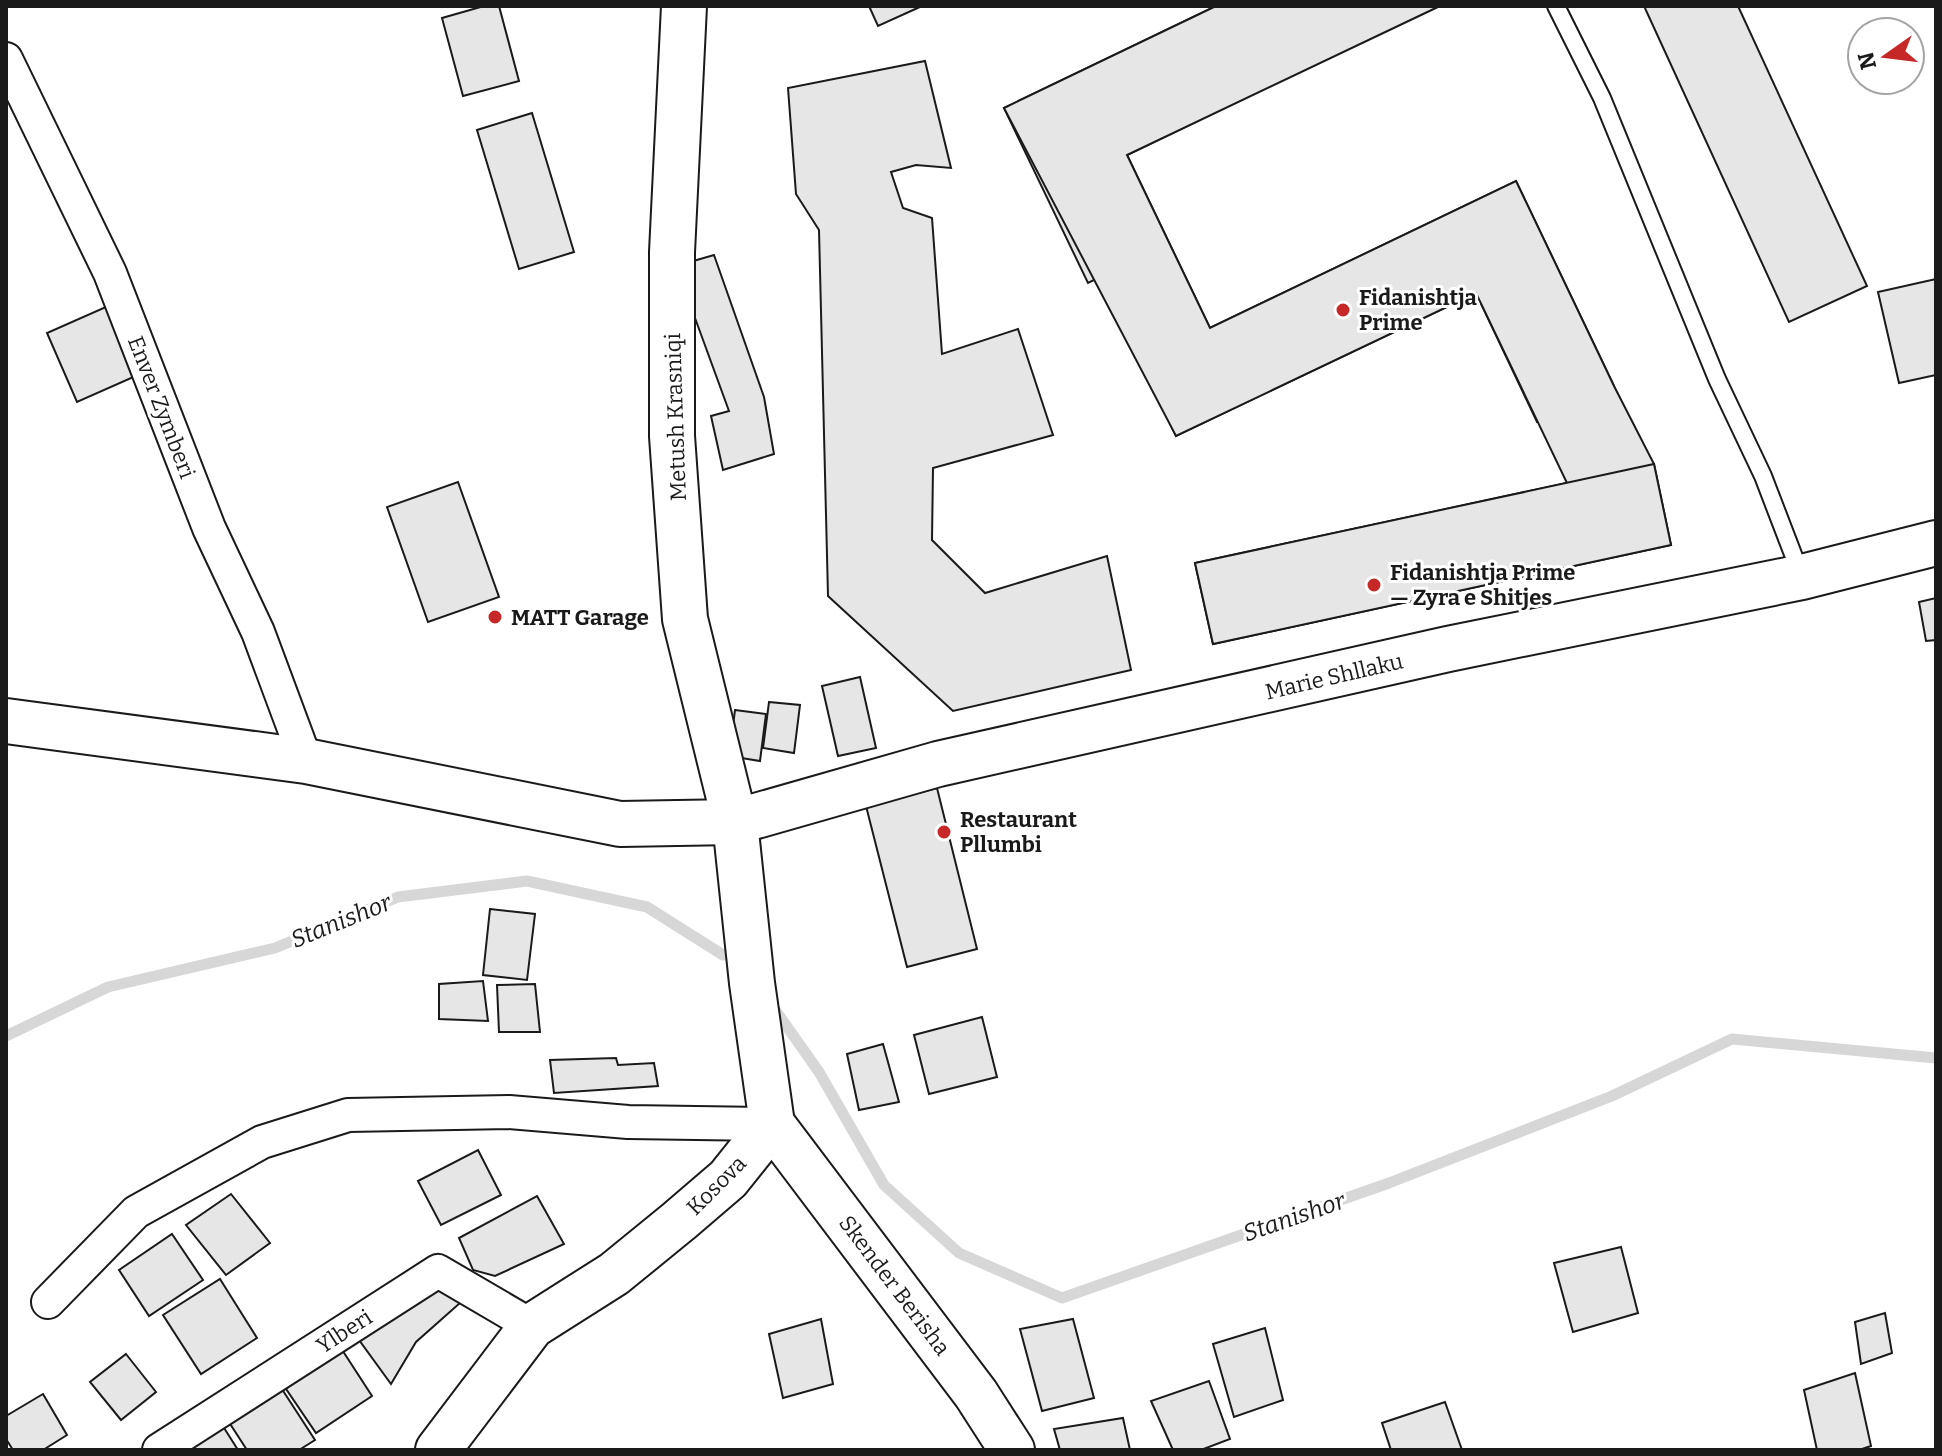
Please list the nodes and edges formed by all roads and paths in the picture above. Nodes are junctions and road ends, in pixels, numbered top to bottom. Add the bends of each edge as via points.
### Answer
1 (684, 6) edge
2 (1556, 6) edge
3 (6, 59) edge
4 (1936, 543) edge
5 (1802, 577) junction
6 (6, 721) edge
7 (306, 761) junction
8 (735, 822) junction
9 (772, 1124) junction
10 (48, 1302) dead end
11 (532, 1326) junction
12 (159, 1450) edge
13 (438, 1450) edge
14 (1012, 1450) edge

1 - 8 street, Metush Krasniqi via 672,252 672,436 685,619
2 - 5 lane via 1602,98
3 - 7 street, Enver Zymberi via 110,273
4 - 5 street, Marie Shllaku
5 - 8 street, Marie Shllaku via 1448,649 938,764
6 - 7 street
7 - 8 street via 620,824
8 - 9 street
9 - 10 street via 628,1122 509,1112 348,1115 262,1142 136,1212
9 - 11 street, Kosova via 728,1179 679,1221 614,1274
9 - 14 street, Skender Berisha via 976,1394
11 - 12 street, Ylberi via 438,1271
11 - 13 street, Kosova

